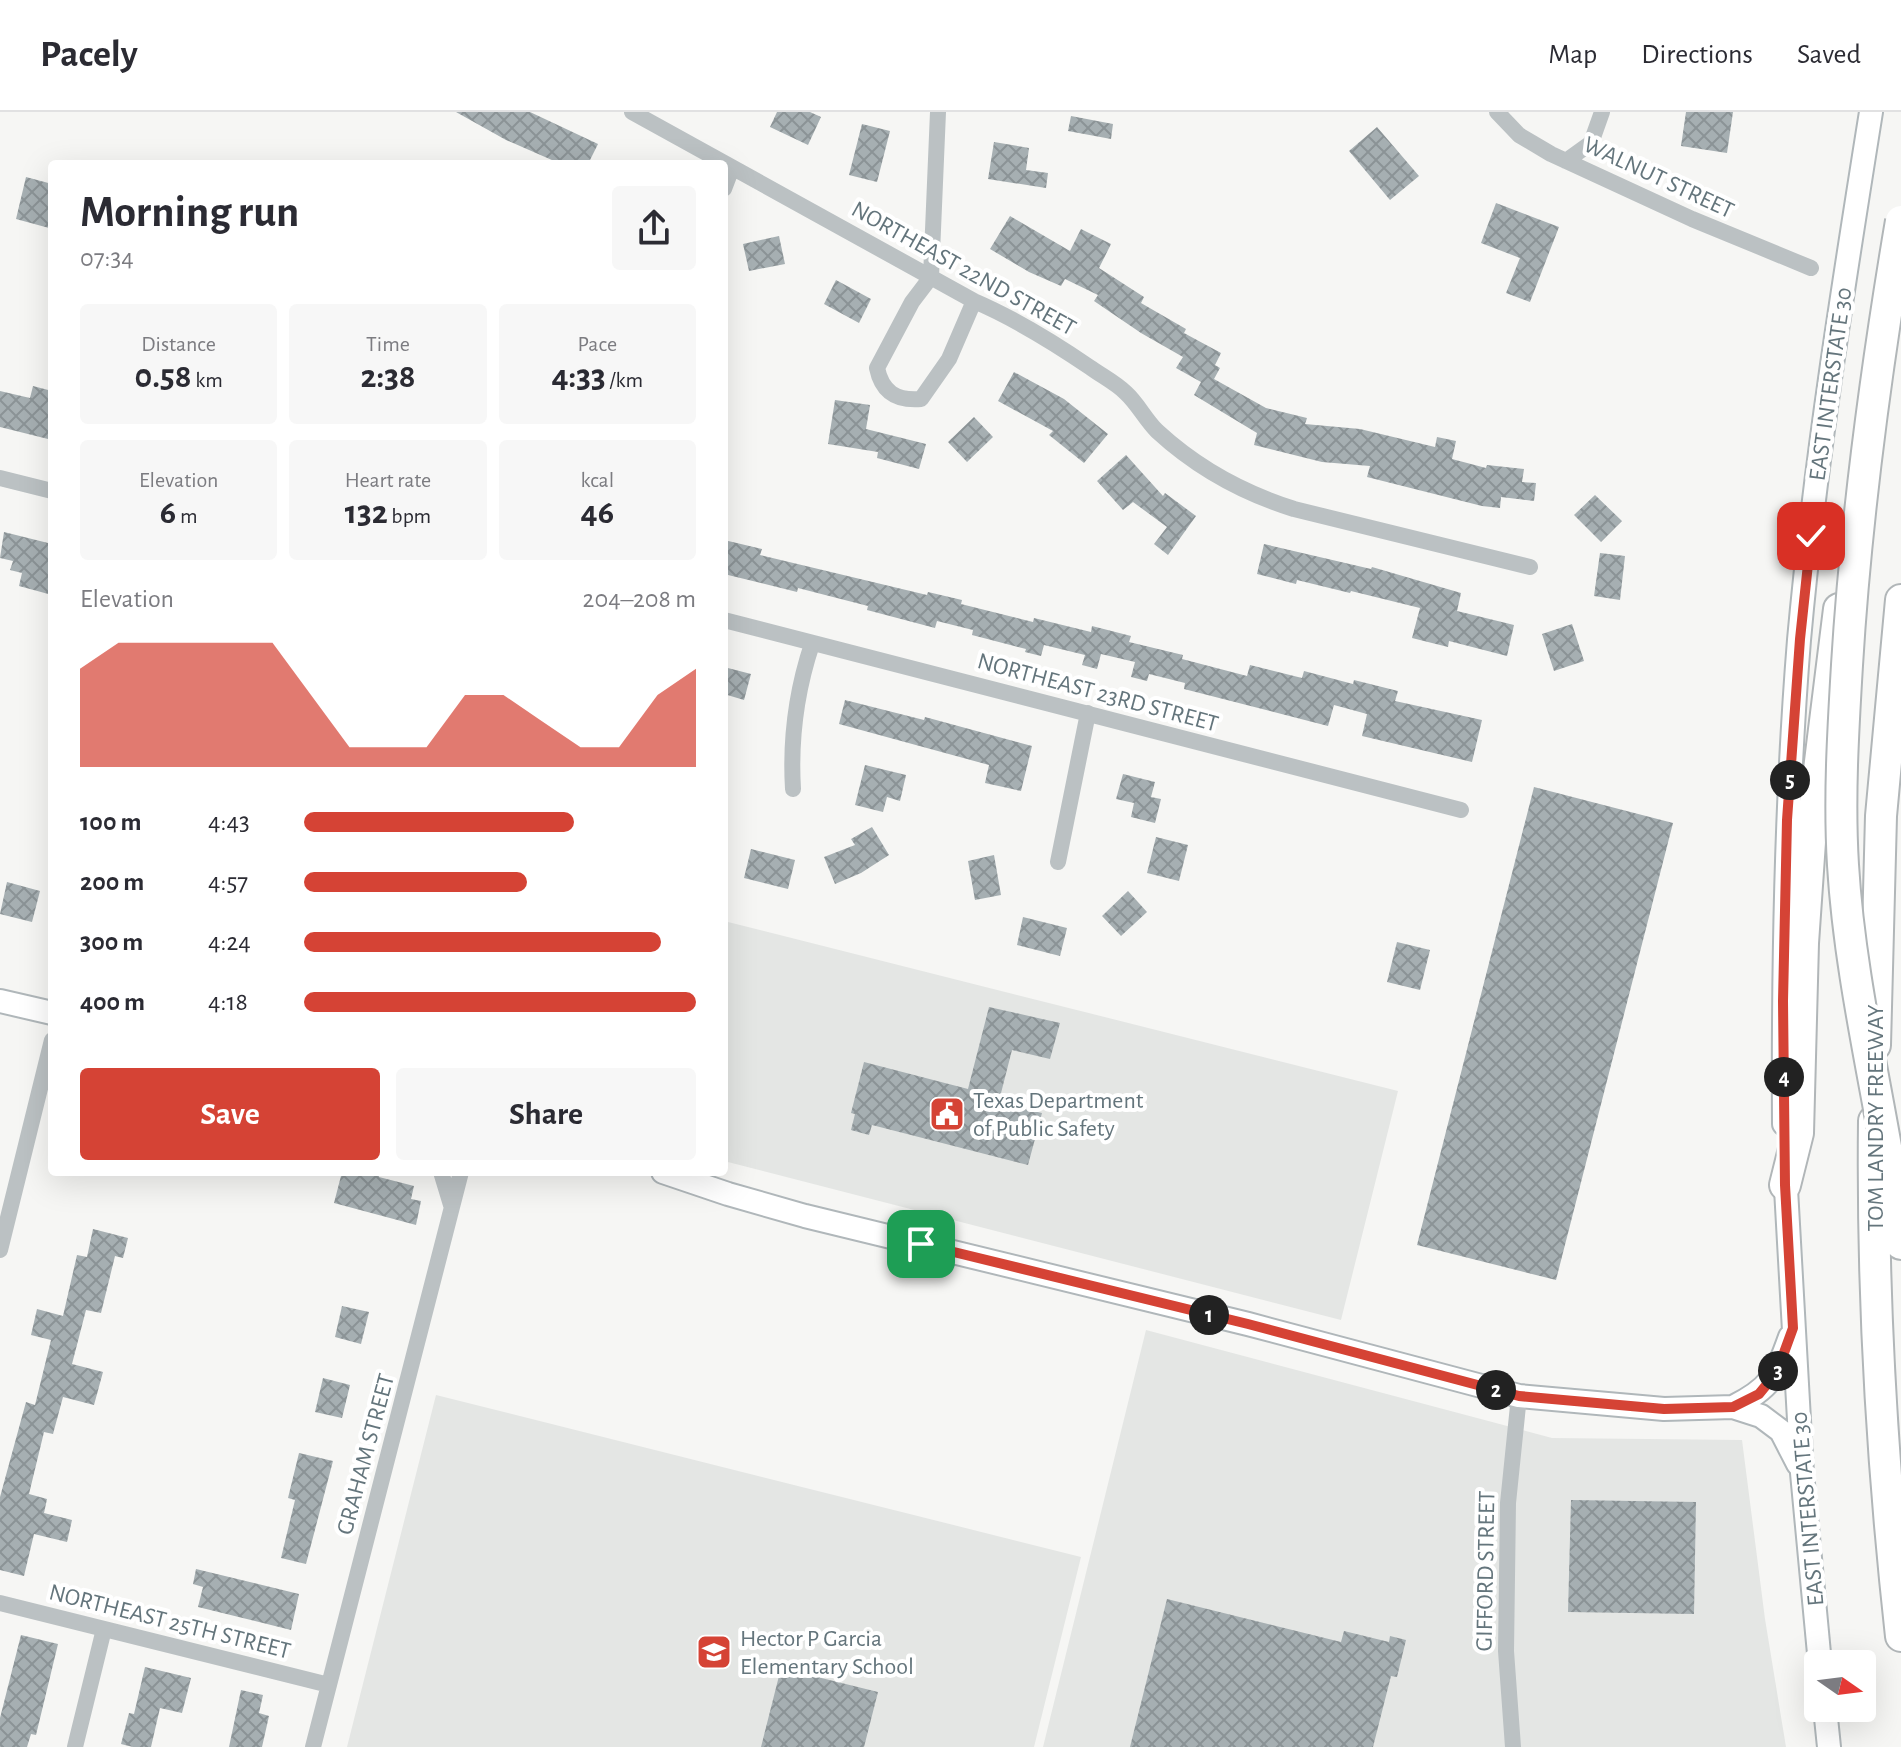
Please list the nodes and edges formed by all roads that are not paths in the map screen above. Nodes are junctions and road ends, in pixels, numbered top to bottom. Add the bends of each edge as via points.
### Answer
1 (938, 112) edge
2 (1497, 112) edge
3 (1602, 112) edge
4 (1871, 112) edge
5 (635, 113) edge
6 (718, 160) edge
7 (1566, 161) junction
8 (728, 166) edge
9 (732, 168) junction
10 (728, 178) edge
11 (1901, 221) edge
12 (1811, 268) dead end
13 (931, 277) junction
14 (1901, 289) edge
15 (974, 301) junction
16 (0, 478) edge
17 (48, 490) edge
18 (1530, 567) dead end
19 (1901, 600) edge
20 (728, 621) edge
21 (812, 644) junction
22 (1088, 713) junction
23 (793, 789) dead end
24 (1461, 810) dead end
25 (1058, 862) dead end
26 (0, 1001) edge
27 (48, 1012) edge
28 (48, 1056) edge
29 (442, 1176) edge
30 (460, 1176) edge
31 (675, 1176) edge
32 (1785, 1185) junction
33 (452, 1209) junction
34 (1901, 1244) edge
35 (0, 1250) edge
36 (1793, 1328) junction
37 (1519, 1396) junction
38 (1733, 1407) junction
39 (1802, 1473) junction
40 (0, 1603) edge
41 (104, 1629) junction
42 (1901, 1636) edge
43 (1819, 1650) edge
44 (329, 1685) junction
45 (1826, 1722) edge
46 (75, 1747) edge
47 (313, 1747) edge
48 (1513, 1747) edge
49 (1829, 1747) edge

1 - 13 street
2 - 7 street, WALNUT STREET via 1519,135
3 - 7 street via 1591,143
4 - 32 main road, EAST INTERSTATE 30 via 1822,434 1800,639 1787,820
5 - 6 street, NORTHEAST 22ND STREET
7 - 12 street, WALNUT STREET
8 - 9 street, NORTHEAST 22ND STREET
9 - 10 street
9 - 13 street, NORTHEAST 22ND STREET
11 - 34 highway, bridge via 1862,475 1841,812 1849,930
13 - 15 street, NORTHEAST 22ND STREET
13 - 15 street via 877,368 888,393 921,399 949,359
14 - 32 highway via 1832,653 1810,842 1798,1133
15 - 18 street, NORTHEAST 22ND STREET via 1071,354 1126,393 1156,429 1195,462 1264,500
16 - 17 street
19 - 42 highway, TOM LANDRY FREEWAY via 1881,816 1873,1177 1877,1322
20 - 21 street, NORTHEAST 23RD STREET
21 - 22 street, NORTHEAST 23RD STREET
21 - 23 street via 800,679 791,750
22 - 24 street, NORTHEAST 23RD STREET
22 - 25 street
26 - 27 main road
28 - 35 street
29 - 33 street
30 - 33 street, GRAHAM STREET
31 - 37 main road via 805,1216
32 - 36 main road, EAST INTERSTATE 30
33 - 44 street, GRAHAM STREET
36 - 38 main road via 1777,1372 1759,1394
36 - 39 main road, EAST INTERSTATE 30
37 - 38 main road via 1664,1409
37 - 48 street, GIFFORD STREET via 1508,1503 1506,1651
38 - 39 main road via 1761,1416 1781,1431
39 - 43 main road, EAST INTERSTATE 30
40 - 41 street, NORTHEAST 25TH STREET
41 - 44 street, NORTHEAST 25TH STREET
41 - 46 street
44 - 47 street, GRAHAM STREET
45 - 49 main road

